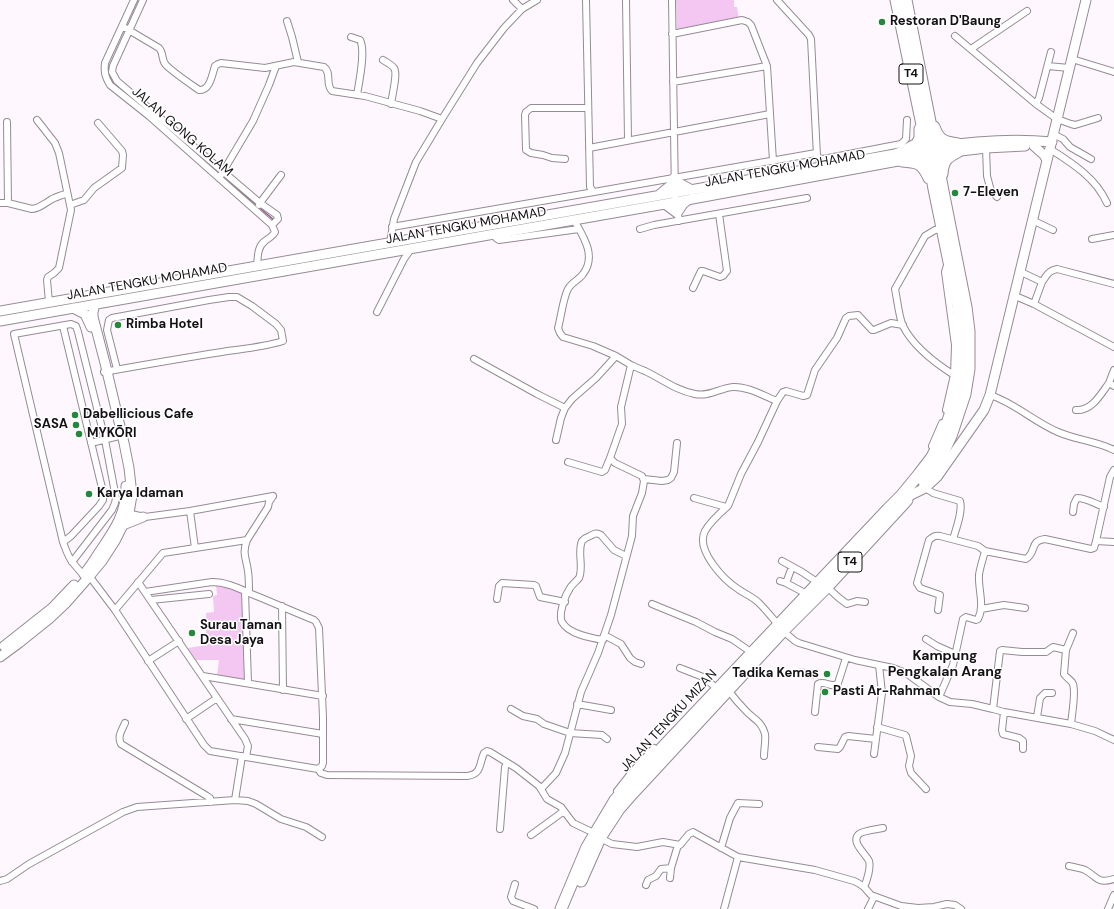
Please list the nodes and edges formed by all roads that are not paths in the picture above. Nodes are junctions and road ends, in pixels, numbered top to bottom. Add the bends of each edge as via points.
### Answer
1 (134, 0) edge
2 (142, 0) edge
3 (513, 0) edge
4 (537, 0) edge
5 (586, 0) edge
6 (626, 0) edge
7 (672, 0) edge
8 (896, 0) edge
9 (906, 0) edge
10 (1086, 0) edge
11 (780, 1) edge
12 (522, 9) junction
13 (1027, 11) dead end
14 (287, 22) dead end
15 (125, 28) junction
16 (672, 34) junction
17 (955, 36) dead end
18 (351, 37) dead end
19 (971, 49) junction
20 (1051, 52) dead end
21 (1072, 59) junction
22 (383, 60) dead end
23 (298, 62) junction
24 (276, 66) junction
25 (767, 66) junction
26 (1048, 66) junction
27 (1070, 68) junction
28 (1114, 72) edge
29 (673, 82) junction
30 (357, 95) junction
31 (391, 104) junction
32 (1036, 104) junction
33 (588, 108) junction
34 (924, 112) junction
35 (770, 114) junction
36 (1098, 118) dead end
37 (442, 119) junction
38 (1057, 119) junction
39 (38, 120) dead end
40 (907, 120) dead end
41 (7, 122) dead end
42 (98, 123) dead end
43 (674, 132) junction
44 (628, 140) junction
45 (1052, 141) junction
46 (1036, 143) junction
47 (958, 147) junction
48 (589, 148) junction
49 (986, 148) junction
50 (932, 151) junction
51 (816, 153) junction
52 (899, 158) junction
53 (565, 159) dead end
54 (1091, 159) dead end
55 (1047, 160) junction
56 (773, 161) junction
57 (221, 175) junction
58 (281, 175) dead end
59 (674, 178) junction
60 (938, 188) junction
61 (692, 190) junction
62 (594, 192) junction
63 (67, 193) junction
64 (656, 196) junction
65 (997, 197) dead end
66 (675, 198) junction
67 (807, 198) dead end
68 (688, 200) junction
69 (0, 203) edge
70 (8, 203) junction
71 (1107, 203) dead end
72 (665, 204) junction
73 (70, 205) junction
74 (258, 206) junction
75 (719, 214) junction
76 (678, 217) junction
77 (574, 220) junction
78 (1032, 220) junction
79 (274, 223) junction
80 (392, 227) junction
81 (579, 229) junction
82 (640, 229) dead end
83 (942, 229) junction
84 (1053, 230) dead end
85 (495, 234) junction
86 (1114, 235) edge
87 (1092, 239) dead end
88 (390, 243) junction
89 (411, 248) junction
90 (949, 263) junction
91 (257, 266) junction
92 (1019, 271) junction
93 (168, 281) junction
94 (1042, 282) junction
95 (1114, 284) edge
96 (187, 288) junction
97 (693, 288) dead end
98 (1013, 295) junction
99 (49, 302) junction
100 (95, 304) junction
101 (1034, 304) junction
102 (73, 308) junction
103 (0, 311) edge
104 (377, 312) dead end
105 (0, 320) edge
106 (902, 325) junction
107 (63, 326) junction
108 (1114, 347) edge
109 (616, 356) junction
110 (474, 359) dead end
111 (631, 365) junction
112 (117, 369) junction
113 (1114, 370) edge
114 (105, 371) junction
115 (954, 375) junction
116 (1111, 384) edge
117 (990, 395) junction
118 (777, 401) junction
119 (566, 408) junction
120 (1076, 410) dead end
121 (120, 436) junction
122 (105, 440) junction
123 (556, 440) dead end
124 (91, 443) junction
125 (677, 443) dead end
126 (1114, 450) edge
127 (610, 458) junction
128 (568, 462) dead end
129 (1114, 470) edge
130 (644, 480) junction
131 (922, 486) junction
132 (694, 498) dead end
133 (132, 501) junction
134 (726, 507) junction
135 (1104, 507) junction
136 (190, 511) junction
137 (126, 512) junction
138 (1073, 512) dead end
139 (143, 517) junction
140 (123, 525) junction
141 (953, 539) junction
142 (247, 540) junction
143 (1096, 541) junction
144 (63, 542) junction
145 (1114, 542) edge
146 (195, 548) junction
147 (985, 551) junction
148 (626, 556) junction
149 (782, 561) dead end
150 (72, 562) junction
151 (792, 567) junction
152 (87, 576) junction
153 (814, 580) junction
154 (138, 582) junction
155 (827, 587) junction
156 (145, 592) junction
157 (247, 592) junction
158 (803, 592) junction
159 (209, 594) dead end
160 (497, 599) dead end
161 (151, 600) junction
162 (565, 602) junction
163 (865, 602) dead end
164 (652, 604) dead end
165 (282, 606) junction
166 (1025, 608) dead end
167 (981, 609) junction
168 (115, 610) junction
169 (938, 610) dead end
170 (775, 621) junction
171 (783, 631) junction
172 (1072, 633) dead end
173 (604, 638) junction
174 (926, 639) dead end
175 (178, 641) junction
176 (0, 649) edge
177 (748, 650) junction
178 (1066, 650) junction
179 (955, 654) junction
180 (0, 656) edge
181 (846, 658) junction
182 (148, 661) junction
183 (641, 664) dead end
184 (879, 665) junction
185 (680, 668) dead end
186 (202, 676) junction
187 (248, 683) junction
188 (714, 686) junction
189 (283, 690) junction
190 (728, 690) junction
191 (1052, 693) dead end
192 (323, 696) junction
193 (939, 697) junction
194 (217, 698) junction
195 (577, 704) junction
196 (511, 709) dead end
197 (993, 709) junction
198 (611, 710) dead end
199 (815, 712) dead end
200 (1004, 712) junction
201 (1037, 718) junction
202 (186, 719) junction
203 (231, 719) junction
204 (125, 723) dead end
205 (1070, 724) junction
206 (877, 727) junction
207 (570, 733) junction
208 (323, 734) junction
209 (607, 739) dead end
210 (876, 739) junction
211 (1114, 740) edge
212 (818, 747) dead end
213 (1022, 749) dead end
214 (874, 754) dead end
215 (244, 756) junction
216 (764, 756) dead end
217 (507, 762) junction
218 (318, 769) junction
219 (542, 789) junction
220 (926, 789) dead end
221 (235, 800) junction
222 (211, 802) junction
223 (759, 804) dead end
224 (564, 811) junction
225 (883, 828) dead end
226 (500, 829) dead end
227 (595, 834) junction
228 (531, 835) dead end
229 (322, 837) dead end
230 (678, 845) junction
231 (721, 848) junction
232 (738, 857) junction
233 (1069, 866) dead end
234 (671, 868) junction
235 (670, 878) dead end
236 (1114, 879) edge
237 (0, 881) edge
238 (515, 884) dead end
239 (646, 885) dead end
240 (864, 887) junction
241 (1114, 895) edge
242 (874, 897) junction
243 (534, 909) edge
244 (556, 909) edge
245 (561, 909) edge
246 (569, 909) edge
247 (724, 909) edge
248 (868, 909) edge
249 (961, 909) edge
250 (1108, 909) edge

1 - 15 street
2 - 15 street
3 - 12 street
4 - 12 street
5 - 33 street
6 - 44 street
7 - 16 street
8 - 34 highway, JALAN TENGKU MIZAN / T4 via 908,64
9 - 34 highway, JALAN TENGKU MIZAN / T4
10 - 21 main road
11 - 51 street via 811,39
12 - 37 street via 477,63
13 - 19 street
14 - 23 street
15 - 24 street via 160,48 166,65 202,91 208,87 218,64 265,68
15 - 57 street via 112,66 112,72 121,90
16 - 25 street via 744,20 751,25
16 - 29 street
17 - 19 street
18 - 30 street via 360,40 362,46
19 - 32 street
20 - 26 street
21 - 27 main road
21 - 28 street
22 - 31 street via 395,71
23 - 24 street
23 - 30 street via 328,70 329,87 332,91
24 - 57 street via 253,121
25 - 29 street
25 - 35 street
26 - 27 street
26 - 32 street
27 - 38 main road
29 - 43 street
30 - 31 street
31 - 37 street
32 - 38 street
33 - 48 street
33 - 53 street via 531,108 526,112 526,150
34 - 47 highway via 937,135
34 - 50 highway, JALAN TENGKU MIZAN / T4
34 - 52 highway via 919,142
35 - 43 street
35 - 56 street
36 - 38 street via 1075,125
37 - 80 street via 416,162
38 - 45 main road
39 - 63 street via 59,153
40 - 51 street via 906,139 898,146 823,159 818,158
41 - 70 street
42 - 73 street via 123,153 122,168 94,188 84,200
43 - 44 street
43 - 59 street
44 - 48 street
45 - 46 main road
45 - 46 main road via 1045,137
45 - 54 street via 1063,139 1070,148
45 - 55 main road
45 - 71 street via 1102,192
46 - 47 main road via 1005,140
46 - 49 main road
46 - 55 main road
47 - 49 main road
47 - 50 main road, JALAN TENGKU MOHAMAD
47 - 60 highway via 944,161
48 - 62 street via 590,187
49 - 65 street via 987,176 991,191
50 - 52 main road, JALAN TENGKU MOHAMAD
50 - 60 highway, JALAN TENGKU MIZAN / T4
51 - 56 street
52 - 60 highway via 921,165
52 - 61 main road, JALAN TENGKU MOHAMAD
52 - 68 main road, JALAN TENGKU MOHAMAD
55 - 78 main road
56 - 59 street
57 - 74 street
58 - 74 street
59 - 61 main road
59 - 62 street
59 - 64 main road via 671,185
59 - 66 street
60 - 83 highway, JALAN TENGKU MIZAN / T4
60 - 131 highway, JALAN TENGKU MIZAN / T4 via 966,307 969,369 965,394 951,436
61 - 66 main road, JALAN TENGKU MOHAMAD
62 - 80 street
63 - 70 street via 34,209
63 - 73 street
64 - 66 main road, JALAN TENGKU MOHAMAD
64 - 88 main road, JALAN TENGKU MOHAMAD
66 - 68 main road, JALAN TENGKU MOHAMAD
66 - 72 main road, JALAN TENGKU MOHAMAD
66 - 76 street
67 - 75 street
68 - 76 main road via 683,204
69 - 70 street
72 - 76 main road
72 - 77 main road, JALAN TENGKU MOHAMAD
73 - 99 street via 59,268 47,280
74 - 79 street
74 - 79 street via 277,215 278,219
75 - 76 street
75 - 97 street via 727,271 720,277 701,271
76 - 82 street
77 - 81 street
77 - 85 main road, JALAN TENGKU MOHAMAD
78 - 84 street
78 - 92 main road
79 - 91 street via 275,232 258,249
80 - 88 street
81 - 85 street via 499,240
81 - 109 street via 587,243 588,264 567,292 558,328 563,337
83 - 90 highway, JALAN TENGKU MIZAN / T4
83 - 106 street via 925,236 895,287
85 - 89 main road, JALAN TENGKU MOHAMAD
86 - 87 street
88 - 91 main road, JALAN TENGKU MOHAMAD
89 - 96 main road, JALAN TENGKU MOHAMAD
89 - 104 street
90 - 115 street via 945,272 955,339
90 - 227 highway, JALAN TENGKU MIZAN / T4 via 958,306 962,353 954,403 943,435 932,456 901,496 615,800
91 - 93 main road, JALAN TENGKU MOHAMAD
92 - 94 street
92 - 98 main road
93 - 96 main road via 185,283
93 - 99 main road, JALAN TENGKU MOHAMAD
94 - 95 street via 1051,270 1057,269
94 - 101 street
96 - 100 main road, JALAN TENGKU MOHAMAD
98 - 101 street
98 - 117 main road
99 - 103 main road, JALAN TENGKU MOHAMAD
100 - 102 main road, JALAN TENGKU MOHAMAD
100 - 114 main road via 92,316
101 - 108 street
102 - 105 main road, JALAN TENGKU MOHAMAD
102 - 114 main road via 85,314
106 - 115 street via 919,348
106 - 118 street via 891,323 872,330 858,315 849,316 815,370 807,395 783,392
107 - 122 street via 71,324 77,328
107 - 124 street
107 - 144 street via 14,334
109 - 111 street
109 - 119 street
110 - 119 street
111 - 118 street via 673,387 695,394 707,395 733,387 745,388
111 - 127 street via 621,407 622,424
112 - 112 street via 107,330 112,318 234,296 281,330 283,341
112 - 114 street
113 - 116 street
114 - 121 main road
115 - 153 street via 941,426 927,455 882,510
116 - 120 street via 1095,402 1084,409
117 - 126 street via 1057,432
117 - 131 main road via 984,410 937,477
118 - 134 street
119 - 123 street
121 - 122 street
121 - 133 main road via 129,468
121 - 137 main road via 126,476
122 - 124 street
122 - 150 street via 116,492 115,503
124 - 144 street via 103,500
125 - 130 street via 671,478 662,481
127 - 128 street via 602,472
127 - 130 street via 642,476
129 - 135 street via 1110,477
130 - 148 street via 633,516 632,536
131 - 141 street via 933,493 960,501 960,513
131 - 155 highway, JALAN TENGKU MIZAN / T4
132 - 134 street
133 - 137 main road
133 - 139 main road
134 - 170 street via 705,531 703,541 708,557 734,586 758,603
135 - 138 street via 1077,498
135 - 143 street
136 - 139 street
136 - 142 street via 273,496
136 - 146 street
137 - 139 street
137 - 140 main road
137 - 152 main road
139 - 140 main road
140 - 152 main road via 102,561
141 - 147 street via 978,546
141 - 169 street via 936,535 929,540 916,583 920,588 940,595
142 - 146 street
142 - 157 street via 244,553 248,569
143 - 145 street
143 - 147 street via 1094,548 1091,549 1045,539 1039,540 1026,559
144 - 150 street
146 - 154 street via 163,553
147 - 167 street via 979,576
148 - 162 street via 614,550 601,534 595,533 585,539 582,543 581,572 569,590
148 - 173 street
149 - 151 street
150 - 152 street
151 - 153 street
151 - 158 street via 783,582
152 - 168 street
152 - 176 main road via 52,608
152 - 180 main road via 65,604 49,619
153 - 158 street
154 - 156 street
154 - 168 street
155 - 163 street via 847,604
155 - 171 highway, JALAN TENGKU MIZAN / T4
156 - 157 street via 212,582
156 - 161 street
157 - 165 street
157 - 187 street
158 - 170 street
159 - 161 street
160 - 162 street via 502,583 534,585 538,588 540,596
161 - 175 street
162 - 173 street via 561,617 563,623 574,632
164 - 177 street via 732,639
165 - 189 street
165 - 192 street via 314,620 318,625
166 - 167 street via 1004,605
167 - 179 street via 978,619 963,619
168 - 182 street
170 - 177 street
171 - 181 street via 799,643
171 - 190 highway, JALAN TENGKU MIZAN / T4
172 - 178 street
173 - 183 street via 621,644 630,658
173 - 195 street
174 - 179 street
175 - 182 street
175 - 186 street
177 - 188 street
178 - 197 street via 1053,647 1046,652 1000,651
178 - 205 street via 1064,674 1073,684
179 - 193 street
181 - 184 street
181 - 199 street via 836,685 822,682 818,684
182 - 202 street
184 - 193 street via 906,673
184 - 206 street via 882,693
185 - 188 street via 703,677
186 - 187 street
186 - 194 street
187 - 189 street
188 - 227 street via 632,772 604,807
189 - 192 street
190 - 216 street via 758,721 764,732
190 - 227 highway, JALAN TENGKU MIZAN / T4
191 - 201 street via 1045,693 1040,698
192 - 208 street
193 - 197 street via 950,702
194 - 202 street
194 - 203 street
195 - 198 street
195 - 207 street
196 - 207 street
197 - 200 street
200 - 201 street
200 - 213 street via 1003,734 1019,738 1022,741
201 - 205 street
202 - 215 street via 210,751
203 - 208 street
203 - 215 street via 248,746
204 - 222 street via 119,736 121,744 207,796
205 - 211 street
206 - 210 street
206 - 220 street via 906,736 911,756 911,773
207 - 209 street via 602,735
207 - 219 street via 558,770
208 - 218 street via 323,763
210 - 212 street via 848,736 838,748
210 - 214 street
215 - 218 street
215 - 221 street
217 - 218 street via 486,752 478,771 467,776 324,775
217 - 219 street
217 - 226 street
219 - 224 street via 547,799
221 - 222 street
221 - 229 street via 256,804 281,820 306,827
222 - 237 street via 130,809
223 - 231 street via 738,803 730,818
224 - 227 street via 573,822
224 - 228 street
225 - 240 street via 860,832 857,836 858,845 870,864
227 - 230 street via 612,844 637,847 663,842
227 - 244 street via 570,875
227 - 245 highway, JALAN TENGKU MIZAN / T4
227 - 246 highway, JALAN TENGKU MIZAN / T4 via 595,848
230 - 231 street via 693,832
230 - 234 street
231 - 232 street
232 - 240 street via 815,870 854,881
232 - 247 street
233 - 236 street via 1087,871 1097,879
234 - 235 street
234 - 239 street via 661,869
238 - 243 street via 511,900
240 - 242 street
241 - 250 street
242 - 248 street
242 - 249 street via 901,906 918,908 947,904

